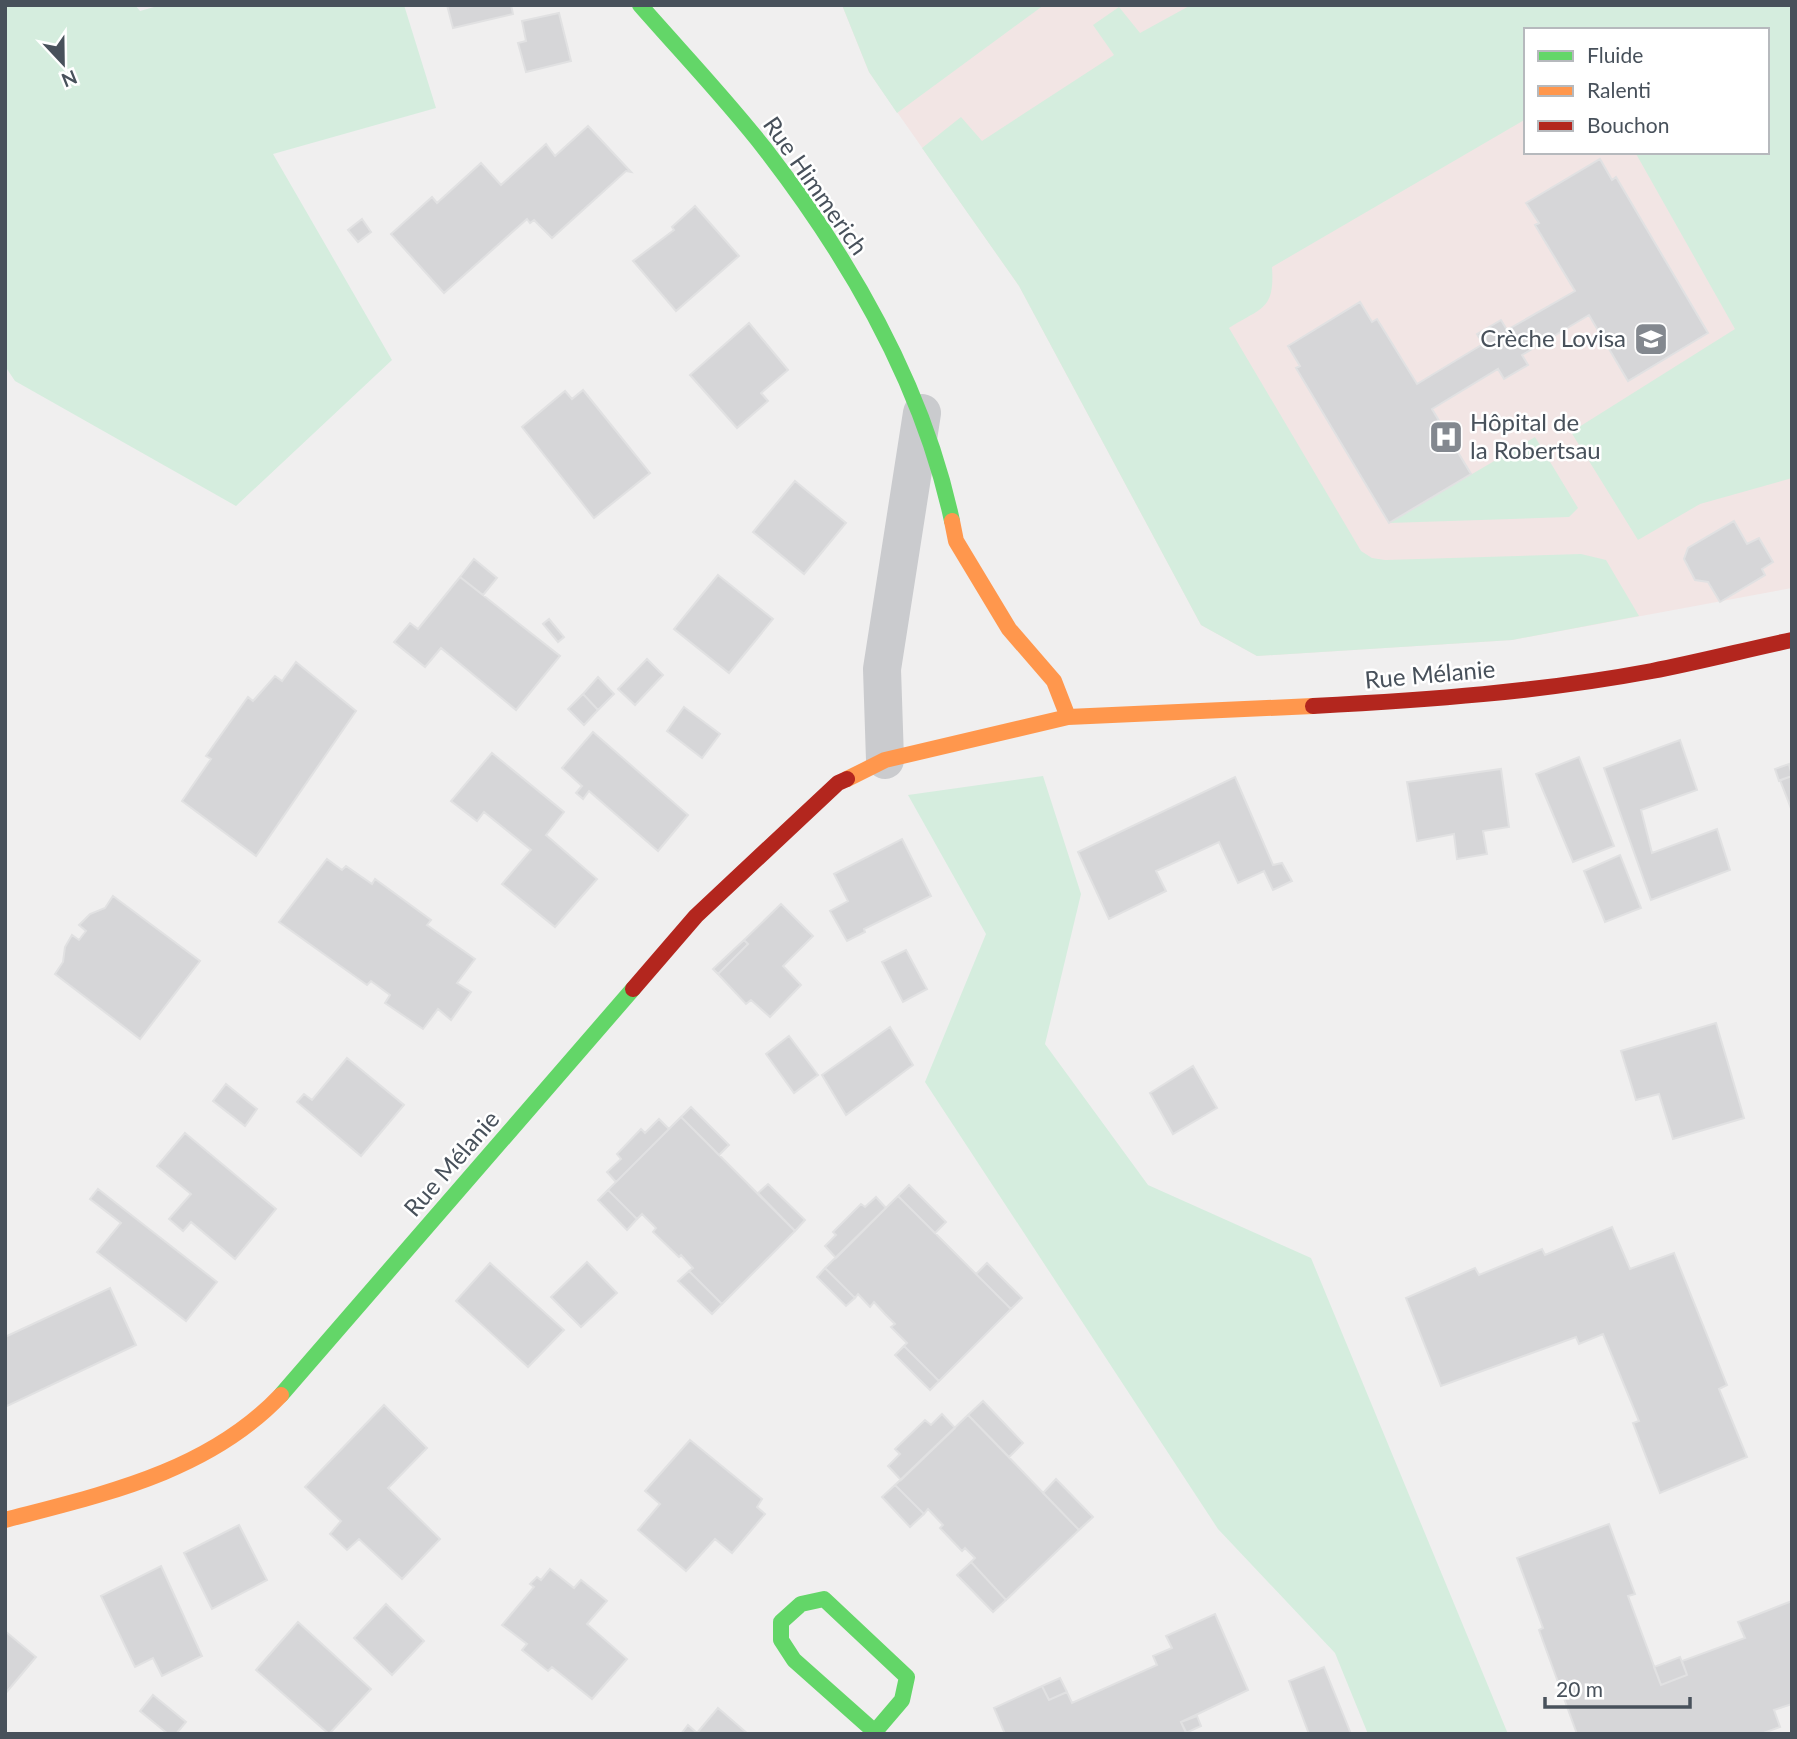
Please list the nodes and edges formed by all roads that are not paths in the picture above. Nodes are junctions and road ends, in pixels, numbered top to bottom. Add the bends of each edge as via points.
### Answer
1 (640, 5) edge
2 (922, 413) junction
3 (1792, 640) edge
4 (1068, 717) junction
5 (885, 760) junction
6 (5, 1520) edge
7 (874, 1733) edge

1 - 2 street, Rue Himmerich via 765,149 803,200 868,305
2 - 4 street, Rue Himmerich via 941,470 956,541 1009,629 1054,681
2 - 5 street via 882,668
3 - 4 street, Rue Mélanie via 1651,671 1517,690 1409,701
4 - 5 street, Rue Mélanie
5 - 6 street, Rue Mélanie via 838,783 696,916 308,1366 253,1422 160,1478
7 - 7 street via 794,1660 781,1640 781,1622 800,1604 824,1599 907,1677 902,1700

